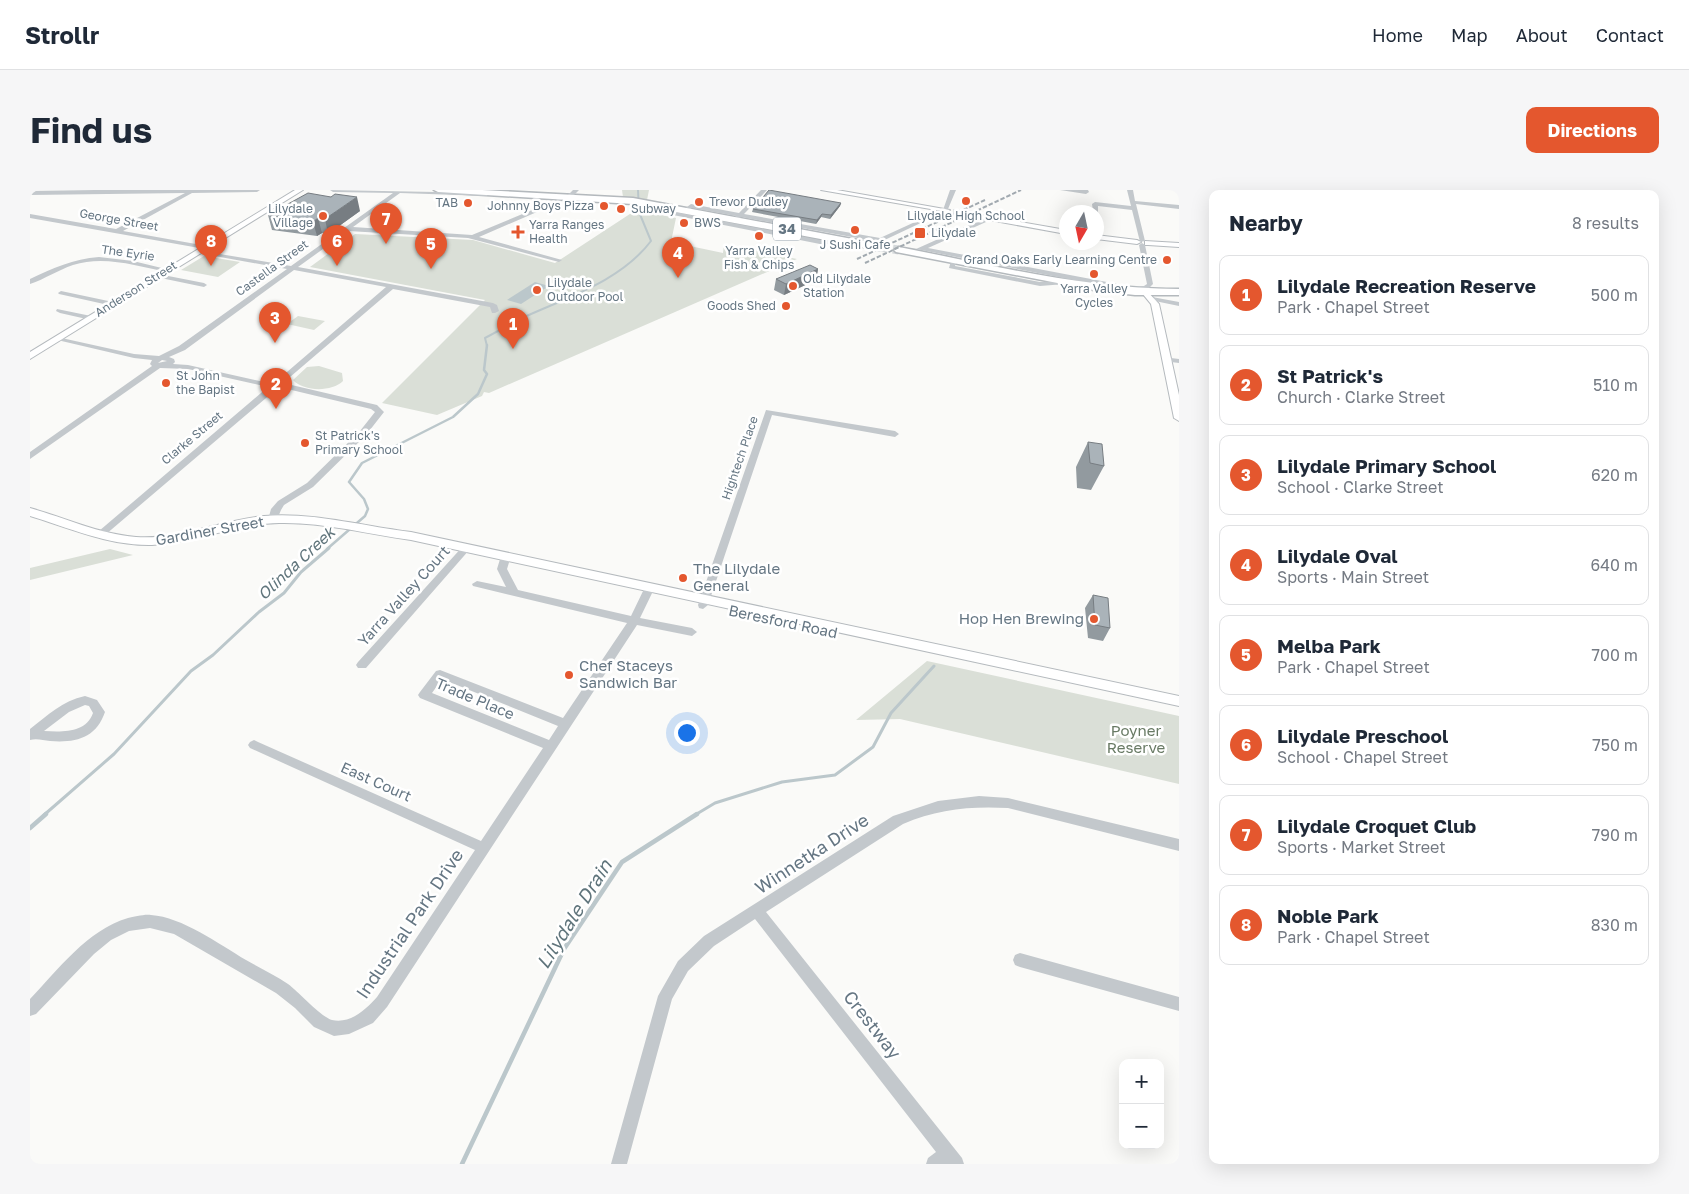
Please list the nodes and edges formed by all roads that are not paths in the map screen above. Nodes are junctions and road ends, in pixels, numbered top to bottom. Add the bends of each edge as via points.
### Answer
1 (134, 190) edge
2 (257, 190) edge
3 (306, 190) edge
4 (333, 190) edge
5 (438, 190) edge
6 (764, 190) edge
7 (824, 190) edge
8 (953, 190) edge
9 (1063, 190) edge
10 (1085, 190) edge
11 (1130, 190) edge
12 (120, 191) edge
13 (192, 191) edge
14 (296, 191) edge
15 (400, 191) edge
16 (485, 192) edge
17 (30, 193) edge
18 (578, 193) edge
19 (564, 198) junction
20 (1096, 205) edge
21 (1134, 205) junction
22 (1179, 208) edge
23 (685, 210) junction
24 (945, 210) junction
25 (30, 216) edge
26 (975, 217) joint
27 (736, 220) junction
28 (348, 230) junction
29 (1059, 231) edge
30 (118, 232) junction
31 (473, 237) junction
32 (1104, 238) edge
33 (1142, 243) junction
34 (876, 244) junction
35 (1179, 245) edge
36 (201, 249) junction
37 (899, 250) tunnel mouth
38 (915, 251) junction
39 (558, 260) dead end
40 (954, 266) junction
41 (294, 268) junction
42 (168, 270) junction
43 (1054, 272) junction
44 (1021, 274) junction
45 (158, 276) junction
46 (30, 282) edge
47 (1065, 282) junction
48 (204, 285) dead end
49 (392, 286) junction
50 (1133, 289) junction
51 (1112, 290) junction
52 (1149, 292) junction
53 (1179, 292) edge
54 (61, 293) dead end
55 (1162, 293) junction
56 (113, 304) junction
57 (1179, 304) edge
58 (60, 311) dead end
59 (495, 311) dead end
60 (91, 318) junction
61 (57, 338) junction
62 (30, 356) edge
63 (1166, 359) junction
64 (163, 362) junction
65 (1179, 362) edge
66 (273, 386) junction
67 (1179, 418) edge
68 (895, 434) dead end
69 (30, 456) edge
70 (30, 512) edge
71 (274, 516) junction
72 (102, 533) junction
73 (465, 550) junction
74 (504, 558) junction
75 (477, 584) dead end
76 (648, 590) junction
77 (514, 593) junction
78 (704, 602) junction
79 (634, 621) junction
80 (692, 632) dead end
81 (362, 665) dead end
82 (1179, 701) edge
83 (1179, 708) edge
84 (565, 724) junction
85 (32, 734) edge
86 (254, 745) dead end
87 (550, 746) junction
88 (1179, 845) edge
89 (484, 848) junction
90 (757, 911) junction
91 (1020, 960) dead end
92 (1179, 1004) edge
93 (31, 1009) dead end
94 (946, 1160) edge
95 (619, 1164) edge

1 - 12 street
2 - 13 street
3 - 14 street
4 - 15 street
5 - 16 highway, 34
6 - 27 street
7 - 24 main road
8 - 24 street
9 - 10 street
11 - 21 street
12 - 13 street
12 - 17 street
13 - 30 street
14 - 36 main road, Anderson Street
15 - 16 street
15 - 28 street, Castella Street via 398,196
16 - 19 highway, 34
18 - 19 highway, 34
18 - 23 highway, 34
19 - 31 street
20 - 21 street
21 - 22 street
21 - 33 street
23 - 27 highway, 34
23 - 27 street
24 - 34 street
25 - 30 street, George Street
26 - 29 main road
26 - 38 street
27 - 34 street
27 - 34 highway, 34
28 - 31 street
28 - 41 street, Castella Street
30 - 36 street, George Street
31 - 39 street
32 - 33 main road
33 - 35 main road
33 - 52 street
36 - 41 street, George Street
36 - 42 main road, Anderson Street
37 - 38 highway
38 - 40 highway
38 - 43 street via 937,250
40 - 44 highway via 969,264
40 - 47 street via 1040,284
41 - 49 street, George Street
41 - 64 street, Castella Street
42 - 45 main road, Anderson Street
42 - 46 street, The Eyrie via 93,259 69,264
43 - 44 street
43 - 50 street
44 - 47 highway
45 - 48 street
45 - 56 main road, Anderson Street
47 - 51 highway
49 - 59 street, George Street via 494,305
49 - 66 street, Clarke Street
50 - 51 street
50 - 52 street
50 - 55 street
51 - 52 highway
52 - 55 highway
52 - 57 street
52 - 63 main road
53 - 55 highway
54 - 56 street
56 - 60 main road, Anderson Street
58 - 60 street
60 - 61 main road, Anderson Street
61 - 62 main road, Anderson Street
61 - 64 street
63 - 65 street
63 - 67 main road
64 - 66 street
64 - 69 street, Castella Street
66 - 71 street via 374,406 380,411 308,487 281,502
66 - 72 street, Clarke Street
68 - 78 street, Hightech Place via 769,412
70 - 72 main road, Gardiner Street
71 - 72 main road, Gardiner Street via 153,541
71 - 73 main road, Beresford Road via 338,523
73 - 74 main road, Beresford Road
73 - 81 street, Yarra Valley Court
74 - 76 main road, Beresford Road
74 - 77 street via 502,569
75 - 77 street
76 - 78 main road, Beresford Road
76 - 79 street, Industrial Park Drive
77 - 79 street
78 - 82 main road, Beresford Road
78 - 83 main road, Beresford Road
79 - 80 street
79 - 84 street, Industrial Park Drive
84 - 87 street, Industrial Park Drive
84 - 87 street, Trade Place via 440,674 424,695
85 - 85 street via 54,714 76,703 89,701 97,708 98,716 79,734 65,737
86 - 89 street, East Court
87 - 89 street, Industrial Park Drive
88 - 90 street, Winnetka Drive via 1008,803 966,801 917,811 898,820
89 - 93 street, Industrial Park Drive via 382,1002 368,1018 349,1026 334,1028 319,1022 281,988 177,928 150,921 128,924 106,935 88,949
90 - 94 street, Crestway
90 - 95 street, Winnetka Drive via 695,952 669,988 656,1020
91 - 92 street

